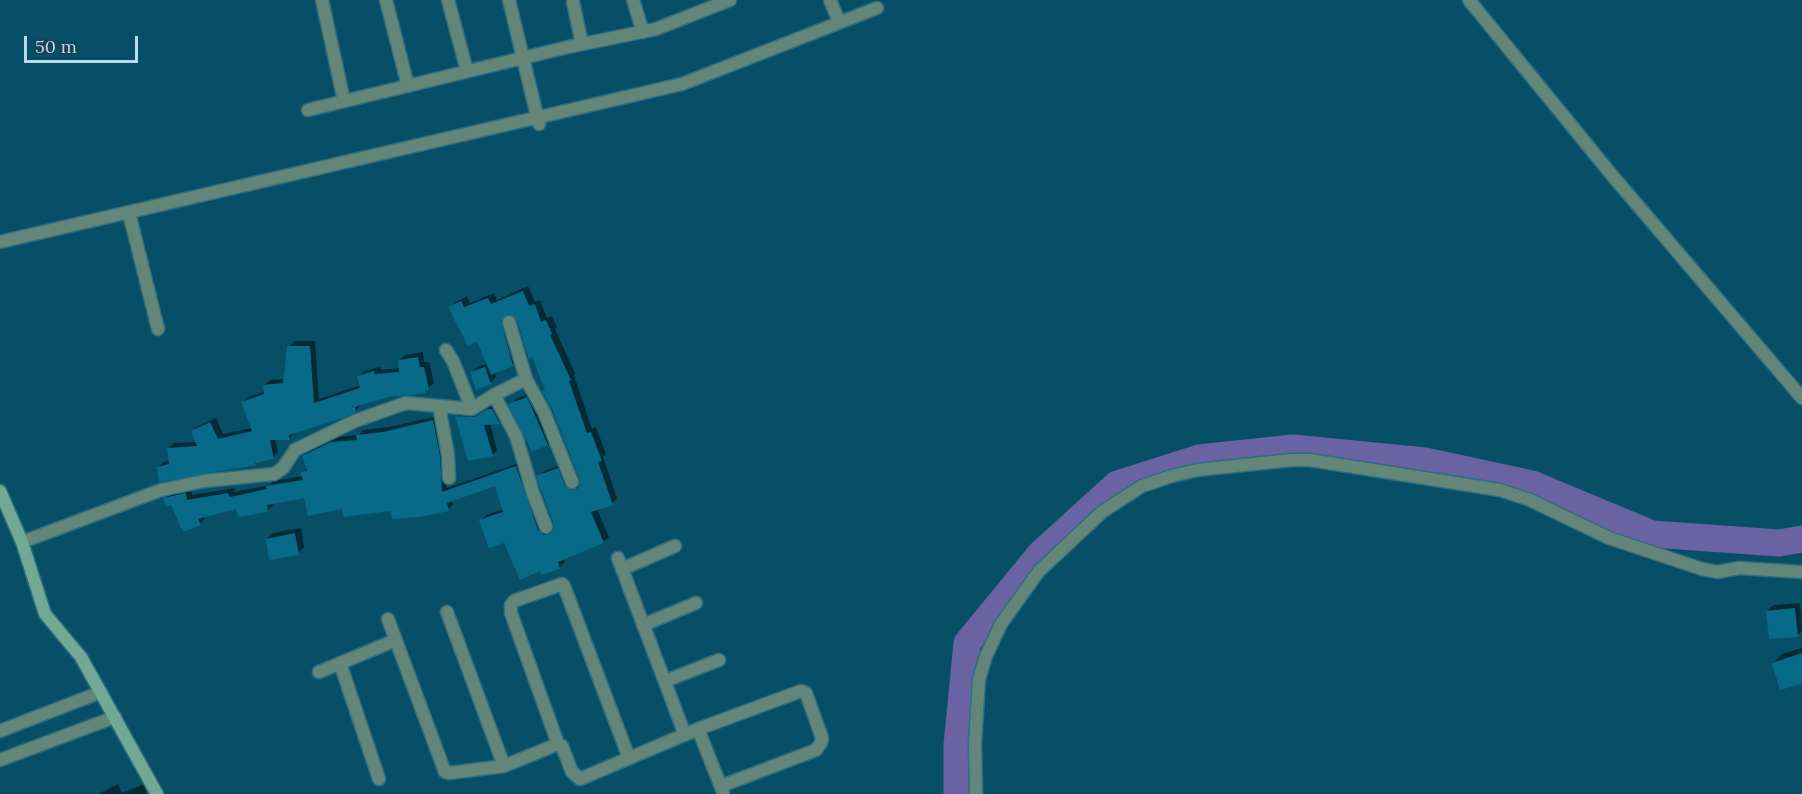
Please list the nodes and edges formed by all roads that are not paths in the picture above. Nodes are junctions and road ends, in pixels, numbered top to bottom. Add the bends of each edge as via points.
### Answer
1 (322, 0) edge
2 (386, 0) edge
3 (448, 0) edge
4 (509, 0) edge
5 (633, 0) edge
6 (730, 0) edge
7 (830, 0) edge
8 (1468, 0) edge
9 (573, 2) dead end
10 (704, 5) edge
11 (877, 9) dead end
12 (839, 22) junction
13 (643, 32) junction
14 (582, 44) junction
15 (524, 58) junction
16 (467, 71) junction
17 (408, 86) junction
18 (344, 101) junction
19 (308, 110) dead end
20 (538, 122) junction
21 (129, 213) junction
22 (0, 242) edge
23 (509, 322) dead end
24 (158, 329) dead end
25 (446, 350) dead end
26 (526, 379) junction
27 (494, 395) junction
28 (1802, 398) edge
29 (439, 406) junction
30 (472, 409) junction
31 (449, 478) dead end
32 (572, 482) dead end
33 (0, 491) edge
34 (546, 527) dead end
35 (22, 542) junction
36 (675, 546) dead end
37 (1802, 572) edge
38 (696, 603) dead end
39 (447, 612) dead end
40 (388, 619) dead end
41 (643, 625) junction
42 (396, 640) junction
43 (719, 660) dead end
44 (340, 663) junction
45 (319, 672) dead end
46 (665, 681) junction
47 (101, 692) junction
48 (114, 717) junction
49 (698, 729) junction
50 (0, 731) edge
51 (685, 735) junction
52 (558, 744) junction
53 (629, 758) junction
54 (0, 760) edge
55 (504, 766) junction
56 (379, 779) dead end
57 (722, 790) edge
58 (157, 794) edge
59 (976, 794) edge

1 - 18 street
2 - 17 street
3 - 16 street
4 - 15 street
5 - 13 street
6 - 10 street
7 - 12 street
8 - 28 street
9 - 14 street
10 - 13 street
11 - 12 street
12 - 20 street via 682,84
13 - 14 street
14 - 15 street
15 - 16 street
15 - 20 street
16 - 17 street
17 - 18 street
18 - 19 street
20 - 21 street
21 - 22 street
21 - 24 street
23 - 26 street
25 - 30 street
26 - 27 street
26 - 32 street
27 - 30 street
27 - 34 street via 516,436
29 - 30 street
29 - 31 street
29 - 35 street via 406,403 355,421 295,450 274,474 161,490
33 - 35 street
35 - 47 street via 45,614 81,657
36 - 41 street via 620,564
37 - 59 street via 1702,570 1609,538 1500,490 1310,460 1221,467 1172,476 1142,486 1102,512 1039,571 1001,624 979,680
38 - 41 street
39 - 55 street
40 - 42 street
41 - 46 street
42 - 44 street
42 - 55 street via 445,771
43 - 46 street
44 - 45 street
44 - 56 street
46 - 51 street
47 - 48 street
47 - 50 street
48 - 54 street
48 - 58 street
49 - 51 street
49 - 57 street
49 - 57 street via 801,691 806,693 822,738 816,750
51 - 53 street
52 - 53 street via 572,772 580,779
52 - 53 street via 510,605 562,584
52 - 55 street

